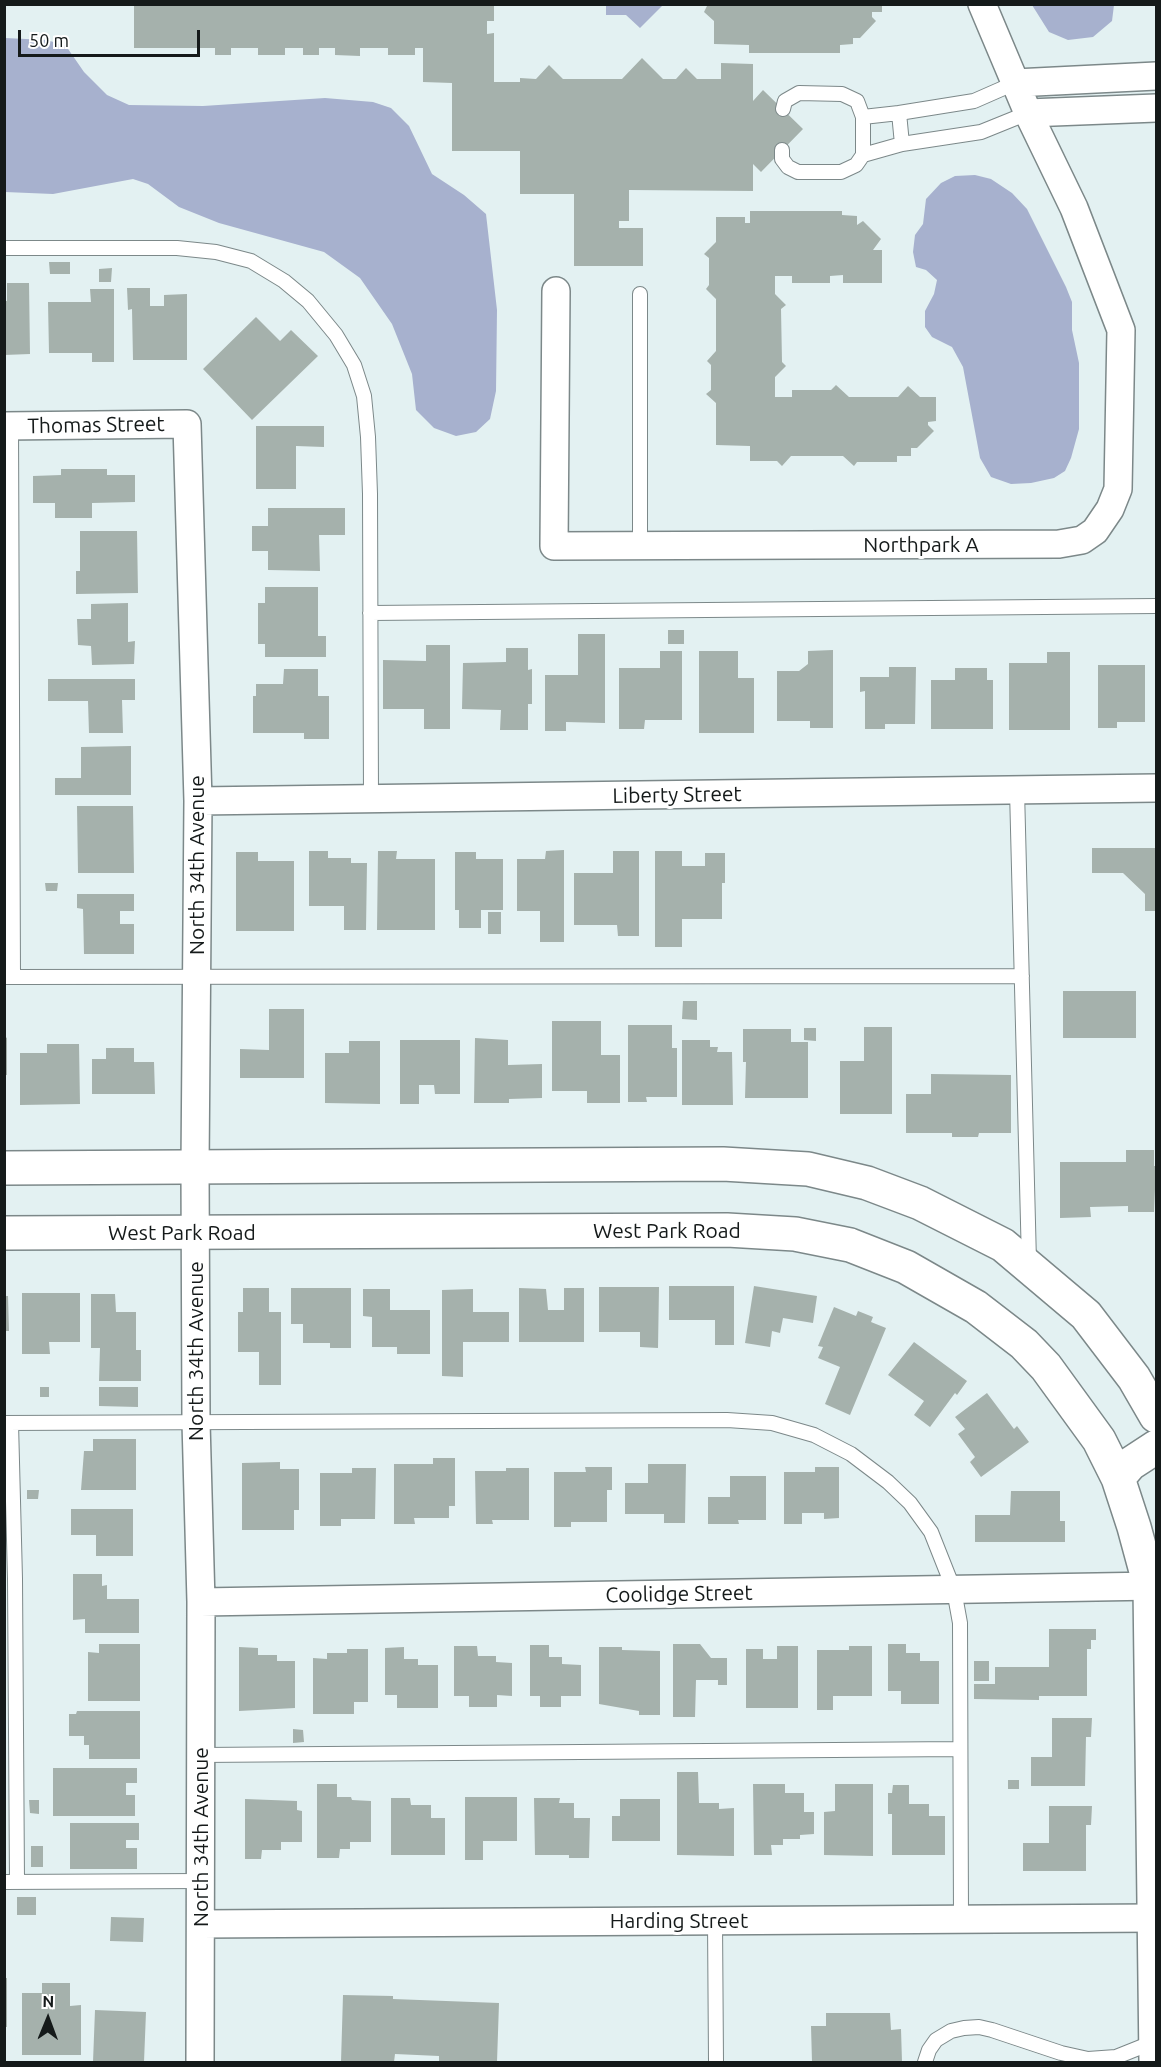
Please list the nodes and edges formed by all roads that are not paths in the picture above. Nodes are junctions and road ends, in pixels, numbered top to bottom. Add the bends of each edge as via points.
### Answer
1 (982, 4) edge
2 (1156, 76) edge
3 (1015, 83) junction
4 (1156, 108) edge
5 (783, 109) dead end
6 (899, 113) junction
7 (1028, 113) junction
8 (863, 117) junction
9 (902, 144) junction
10 (782, 150) dead end
11 (863, 155) junction
12 (4, 248) edge
13 (556, 291) dead end
14 (640, 294) dead end
15 (188, 424) joint
16 (8, 426) edge
17 (640, 546) junction
18 (1156, 606) edge
19 (370, 613) junction
20 (1156, 788) edge
21 (1017, 790) junction
22 (371, 799) junction
23 (198, 801) junction
24 (1022, 976) junction
25 (9, 977) edge
26 (196, 977) junction
27 (195, 1167) junction
28 (4, 1168) edge
29 (4, 1233) edge
30 (196, 1233) junction
31 (1029, 1267) junction
32 (1156, 1416) edge
33 (196, 1422) junction
34 (8, 1423) edge
35 (1156, 1447) edge
36 (1118, 1478) junction
37 (1154, 1586) edge
38 (954, 1590) junction
39 (201, 1602) junction
40 (960, 1749) junction
41 (201, 1755) junction
42 (201, 1881) junction
43 (11, 1882) edge
44 (1155, 1918) edge
45 (961, 1919) junction
46 (715, 1921) junction
47 (201, 1924) junction
48 (1156, 2052) edge
49 (200, 2062) edge
50 (716, 2062) edge
51 (925, 2062) edge

1 - 3 street, Northpark A
2 - 3 street
3 - 6 lane via 974,101
3 - 7 street, Northpark A
4 - 7 street
5 - 8 lane via 785,101 799,93 842,94 858,101
6 - 8 lane
6 - 9 lane
7 - 9 lane via 981,132
7 - 17 street, Northpark A via 1074,208 1121,330 1118,489 1095,531 1082,540 1059,544
8 - 11 lane
9 - 11 lane
10 - 11 lane via 782,159 798,172 841,172 856,165
12 - 19 lane via 177,248 216,252 251,261 308,301 354,365 364,396 370,494
13 - 17 street, Northpark A via 555,546
14 - 17 lane
15 - 16 street, Thomas Street
15 - 23 street, North 34th Avenue
16 - 25 lane
18 - 19 lane
19 - 22 lane
20 - 21 street, Liberty Street
21 - 22 street, Liberty Street
21 - 24 lane
22 - 23 street, Liberty Street
23 - 26 street, North 34th Avenue
24 - 26 lane
24 - 31 lane
25 - 26 lane
26 - 27 street, North 34th Avenue
27 - 28 street
27 - 30 street, North 34th Avenue
27 - 31 street via 723,1164 807,1169 867,1183 920,1203 1003,1245
29 - 30 street, West Park Road
30 - 33 street, North 34th Avenue
30 - 36 street, West Park Road via 727,1230 795,1234 850,1245 906,1267 976,1307 1024,1344 1067,1393 1100,1440
31 - 32 street via 1086,1315 1134,1378
33 - 34 lane
33 - 38 lane via 772,1423 814,1435 851,1454 888,1482 931,1532
33 - 39 street, North 34th Avenue
34 - 43 lane via 15,1579
35 - 36 street via 1130,1464
36 - 37 street, West Park Road
37 - 38 street, Coolidge Street
37 - 44 street, West Park Road
38 - 39 street, Coolidge Street
38 - 40 lane via 960,1623
39 - 41 street, North 34th Avenue
40 - 41 lane
40 - 45 lane
41 - 42 street, North 34th Avenue
42 - 43 lane
42 - 47 street, North 34th Avenue
44 - 45 street, Harding Street
44 - 48 street, West Park Road
45 - 46 street, Harding Street
46 - 47 street, Harding Street
46 - 50 lane
47 - 49 street, North 34th Avenue
48 - 51 lane via 1088,2059 979,2027 951,2031 936,2040

